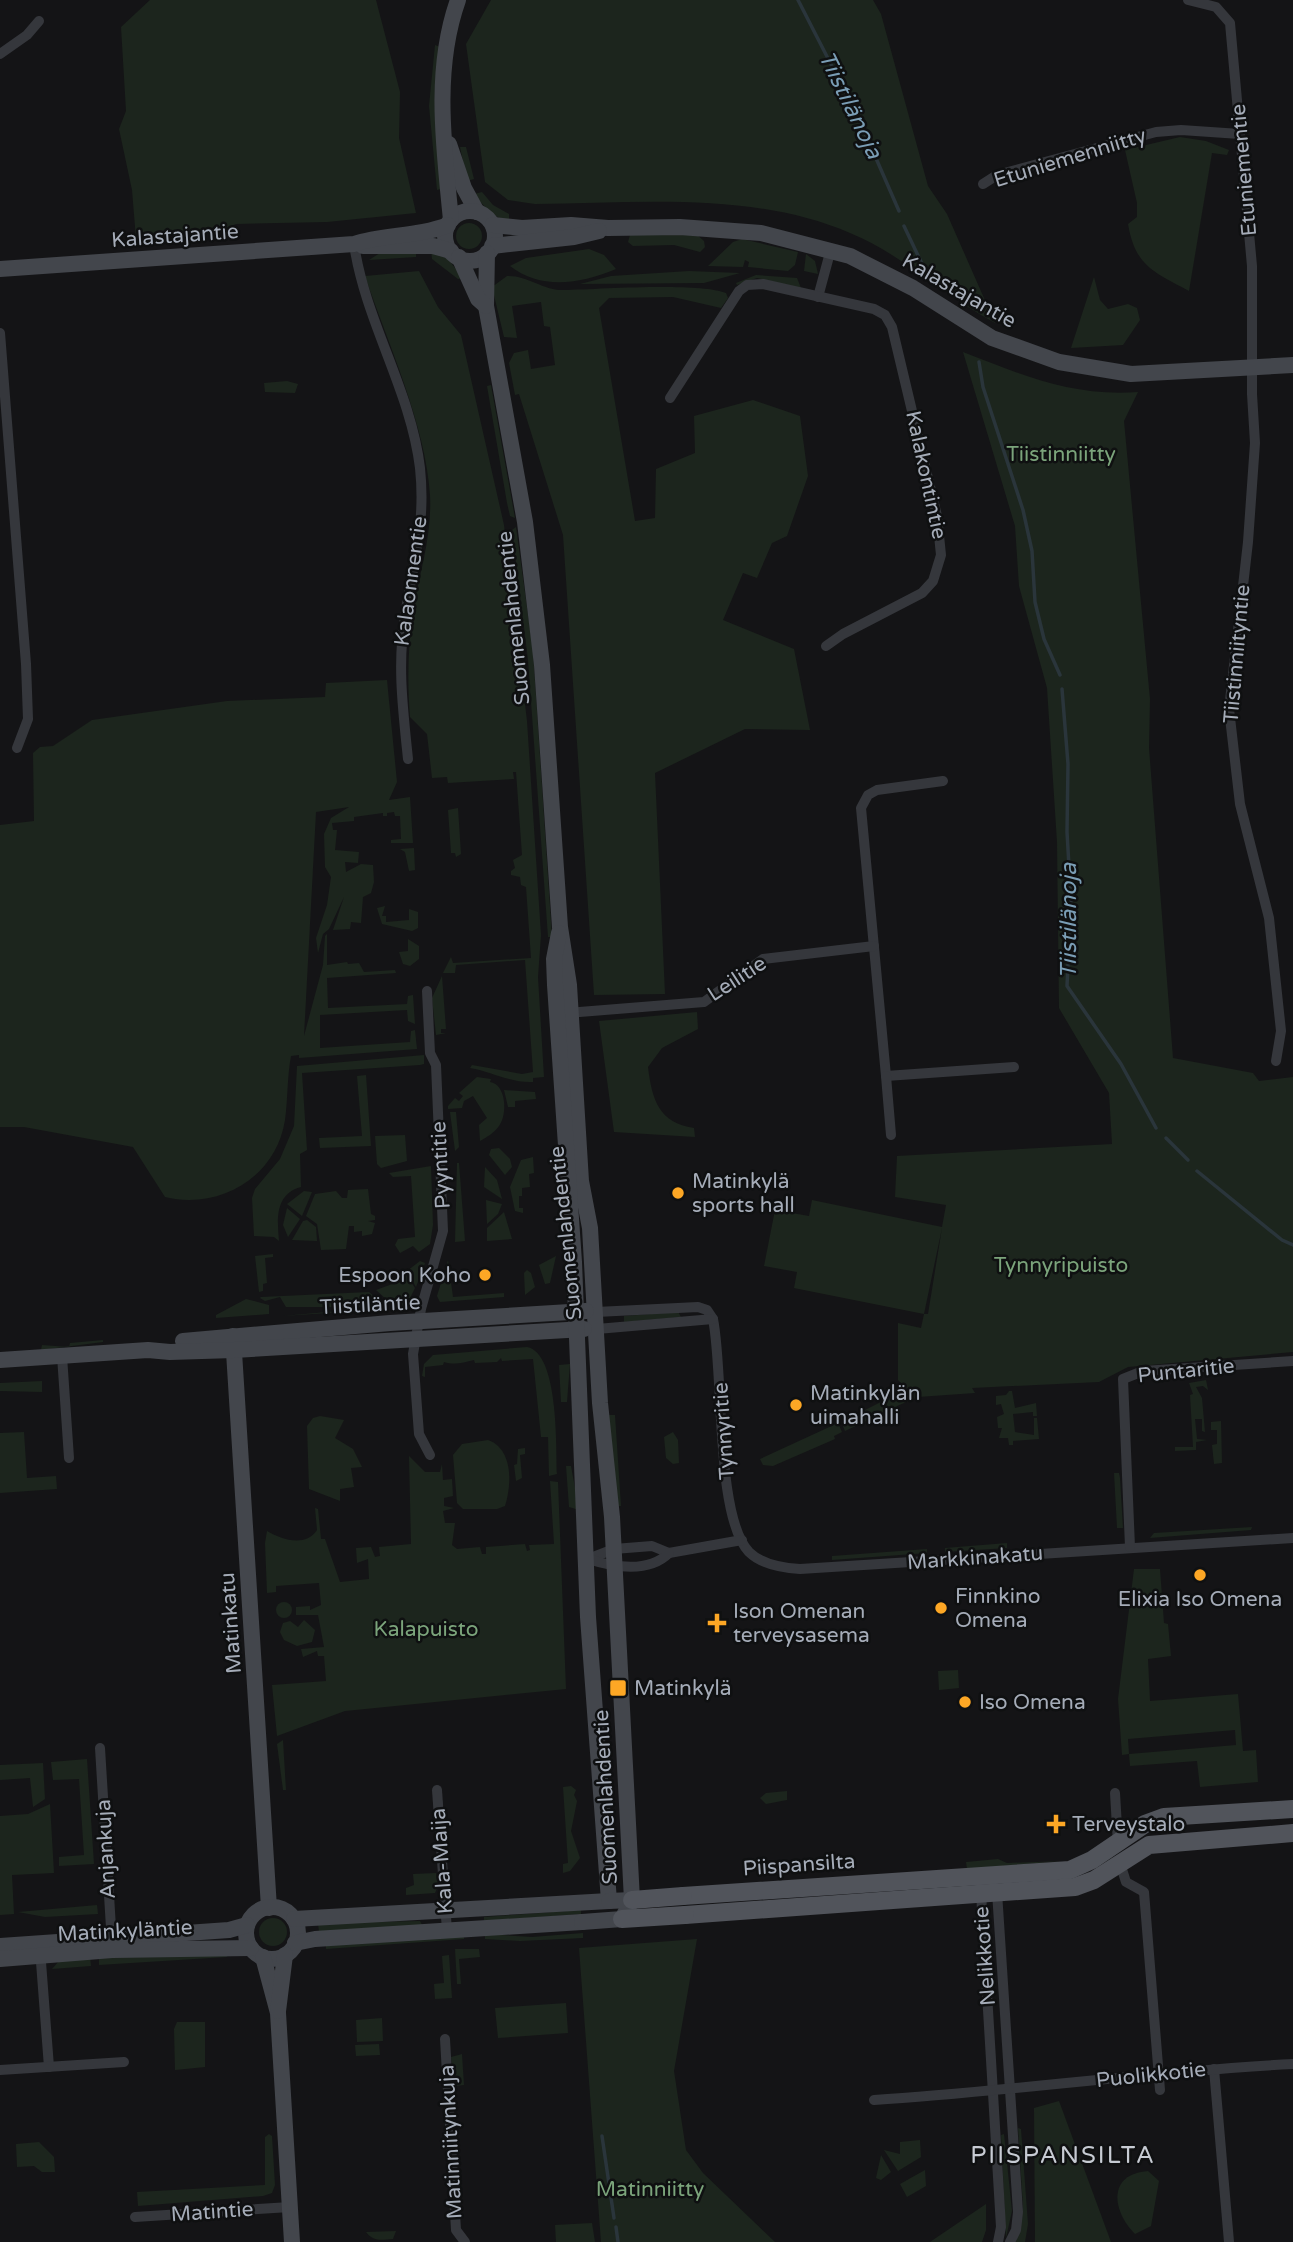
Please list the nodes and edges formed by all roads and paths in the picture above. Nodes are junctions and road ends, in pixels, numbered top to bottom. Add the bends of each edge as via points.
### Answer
1 (458, 0) edge
2 (1188, 0) edge
3 (39, 21) dead end
4 (0, 54) edge
5 (1240, 134) junction
6 (445, 135) junction
7 (983, 184) dead end
8 (477, 212) junction
9 (449, 222) junction
10 (493, 225) junction
11 (608, 228) junction
12 (354, 244) junction
13 (831, 249) junction
14 (490, 250) junction
15 (455, 254) junction
16 (0, 269) edge
17 (818, 297) junction
18 (486, 306) junction
19 (0, 333) edge
20 (1293, 365) edge
21 (1252, 368) junction
22 (670, 398) dead end
23 (826, 646) dead end
24 (17, 748) dead end
25 (408, 759) dead end
26 (943, 781) dead end
27 (874, 946) junction
28 (427, 991) dead end
29 (564, 1013) junction
30 (1276, 1061) dead end
31 (1014, 1067) dead end
32 (886, 1076) junction
33 (891, 1135) dead end
34 (576, 1311) junction
35 (596, 1312) junction
36 (713, 1319) junction
37 (576, 1329) junction
38 (597, 1329) junction
39 (416, 1330) junction
40 (233, 1343) junction
41 (62, 1356) junction
42 (0, 1360) edge
43 (1293, 1361) edge
44 (430, 1455) dead end
45 (69, 1458) dead end
46 (1293, 1538) edge
47 (742, 1541) junction
48 (1130, 1547) junction
49 (614, 1549) junction
50 (669, 1553) junction
51 (588, 1559) junction
52 (615, 1567) junction
53 (100, 1748) dead end
54 (437, 1790) dead end
55 (1115, 1793) dead end
56 (1293, 1809) edge
57 (1293, 1833) edge
58 (1118, 1841) junction
59 (1120, 1863) junction
60 (987, 1875) junction
61 (989, 1892) junction
62 (632, 1900) junction
63 (609, 1901) junction
64 (269, 1908) junction
65 (445, 1912) junction
66 (293, 1919) junction
67 (622, 1919) junction
68 (247, 1925) junction
69 (447, 1931) junction
70 (111, 1944) junction
71 (0, 1946) edge
72 (290, 1949) junction
73 (40, 1950) junction
74 (257, 1953) junction
75 (0, 1959) edge
76 (278, 2013) junction
77 (445, 2039) dead end
78 (124, 2062) dead end
79 (1293, 2064) edge
80 (49, 2067) junction
81 (1214, 2068) junction
82 (0, 2070) edge
83 (1159, 2073) junction
84 (1010, 2089) junction
85 (1160, 2090) dead end
86 (995, 2092) junction
87 (874, 2100) dead end
88 (290, 2207) junction
89 (135, 2217) dead end
90 (292, 2242) edge
91 (465, 2242) edge
92 (998, 2242) edge
93 (1010, 2242) edge
94 (1229, 2242) edge

1 - 6 main road via 447,38
2 - 5 street, Etuniementie via 1216,7 1230,23
3 - 4 street
5 - 7 street, Etuniemenniitty via 1181,130 1129,137 998,175
5 - 21 street, Etuniementie via 1252,266
6 - 8 main road
6 - 9 main road via 442,149
8 - 9 main road via 463,212
8 - 10 main road
9 - 12 main road, Kalastajantie via 435,230
9 - 15 main road via 446,241
10 - 11 main road, Kalastajantie
10 - 14 main road
11 - 13 main road, Kalastajantie via 728,229
11 - 14 main road, Kalastajantie
12 - 15 main road, Kalastajantie via 433,246
12 - 16 main road, Kalastajantie
12 - 25 street, Kalaonnentie via 360,281 419,466 421,540 399,673
13 - 17 street
13 - 21 main road, Kalastajantie via 913,288 992,338 1059,362 1131,374
14 - 15 main road via 477,260
14 - 18 main road, Suomenlahdentie
15 - 18 main road, Suomenlahdentie
17 - 22 street, Kalakontintie via 763,284 743,288
17 - 23 street, Kalakontintie via 874,309 885,315 892,327 941,537 938,569 922,593
18 - 29 main road, Suomenlahdentie via 536,601 560,927 567,959
19 - 24 street via 26,664 27,719
20 - 21 main road, Kalastajantie
21 - 30 street, Tiistinniityntie via 1253,479 1229,709 1240,804 1269,918 1281,1031
26 - 27 street via 877,790 864,802
27 - 29 street, Leilitie via 763,959 704,1002
27 - 32 street
28 - 39 street, Pyyntitie via 444,1213 437,1260
29 - 34 main road, Suomenlahdentie
29 - 35 main road, Suomenlahdentie
31 - 32 street
32 - 33 street
34 - 35 main road, Tiistiläntie
34 - 37 main road, Suomenlahdentie
34 - 39 main road, Tiistiläntie
35 - 36 street via 698,1307
35 - 38 main road, Suomenlahdentie
36 - 38 street
36 - 47 street, Tynnyritie via 729,1503
37 - 38 main road, Tiistiläntie
37 - 39 main road, Tiistiläntie
37 - 51 main road, Suomenlahdentie
38 - 49 main road, Suomenlahdentie
39 - 40 main road, Tiistiläntie
39 - 44 street, Pyyntitie via 419,1434
40 - 41 main road, Tiistiläntie
40 - 64 main road, Matinkatu
41 - 42 main road, Tiistiläntie
41 - 45 street
43 - 48 street, Puntaritie via 1143,1371 1123,1379
46 - 48 street, Markkinakatu
47 - 48 street, Markkinakatu via 758,1559 800,1569
47 - 50 street
49 - 50 street via 652,1546
49 - 51 street
49 - 52 main road, Suomenlahdentie
50 - 52 street via 653,1564
51 - 52 street
51 - 63 main road, Suomenlahdentie via 588,1617
52 - 62 main road, Suomenlahdentie
53 - 70 street, Anjankuja
54 - 65 street, Kala-Maija
55 - 58 street
56 - 58 main road, Piispansilta via 1164,1817
57 - 59 main road, Piispansilta via 1164,1842 1149,1845
58 - 59 street
58 - 60 main road, Piispansilta via 1078,1869
59 - 61 main road, Piispansilta via 1085,1885
59 - 83 street via 1126,1882 1144,1892
60 - 61 street, Nelikkotie
60 - 62 main road, Piispansilta, bridge
61 - 67 main road, Piispansilta, bridge
61 - 84 street, Nelikkotie
61 - 86 street, Nelikkotie
62 - 63 main road, Piispansilta, bridge
62 - 67 main road, Suomenlahdentie, bridge
63 - 65 main road, Piispansilta
63 - 67 main road, Suomenlahdentie, bridge
64 - 66 main road via 283,1910
64 - 68 main road via 254,1915
65 - 66 main road, Piispansilta
65 - 69 street, Kala-Maija
66 - 72 main road via 297,1928
67 - 69 main road, Piispansilta, bridge
68 - 70 main road, Matinkyläntie
68 - 74 main road via 247,1937
69 - 72 main road, Piispansilta via 315,1939
70 - 73 main road, Matinkyläntie
70 - 74 main road, Matinkyläntie
71 - 73 main road, Matinkyläntie
72 - 74 main road via 274,1959
72 - 76 main road
73 - 75 main road, Matinkyläntie
73 - 80 street
74 - 76 main road
76 - 88 main road
77 - 91 street, Matinniitynkuja via 456,2230
78 - 80 street
79 - 81 street, Puolikkotie
80 - 82 street
81 - 83 street, Puolikkotie
81 - 94 street
83 - 84 street, Puolikkotie
83 - 85 street
84 - 86 street, Puolikkotie
84 - 93 street, Nelikkotie via 1018,2211
86 - 87 street, Puolikkotie
86 - 92 street, Nelikkotie
88 - 89 street, Matintie
88 - 90 main road

